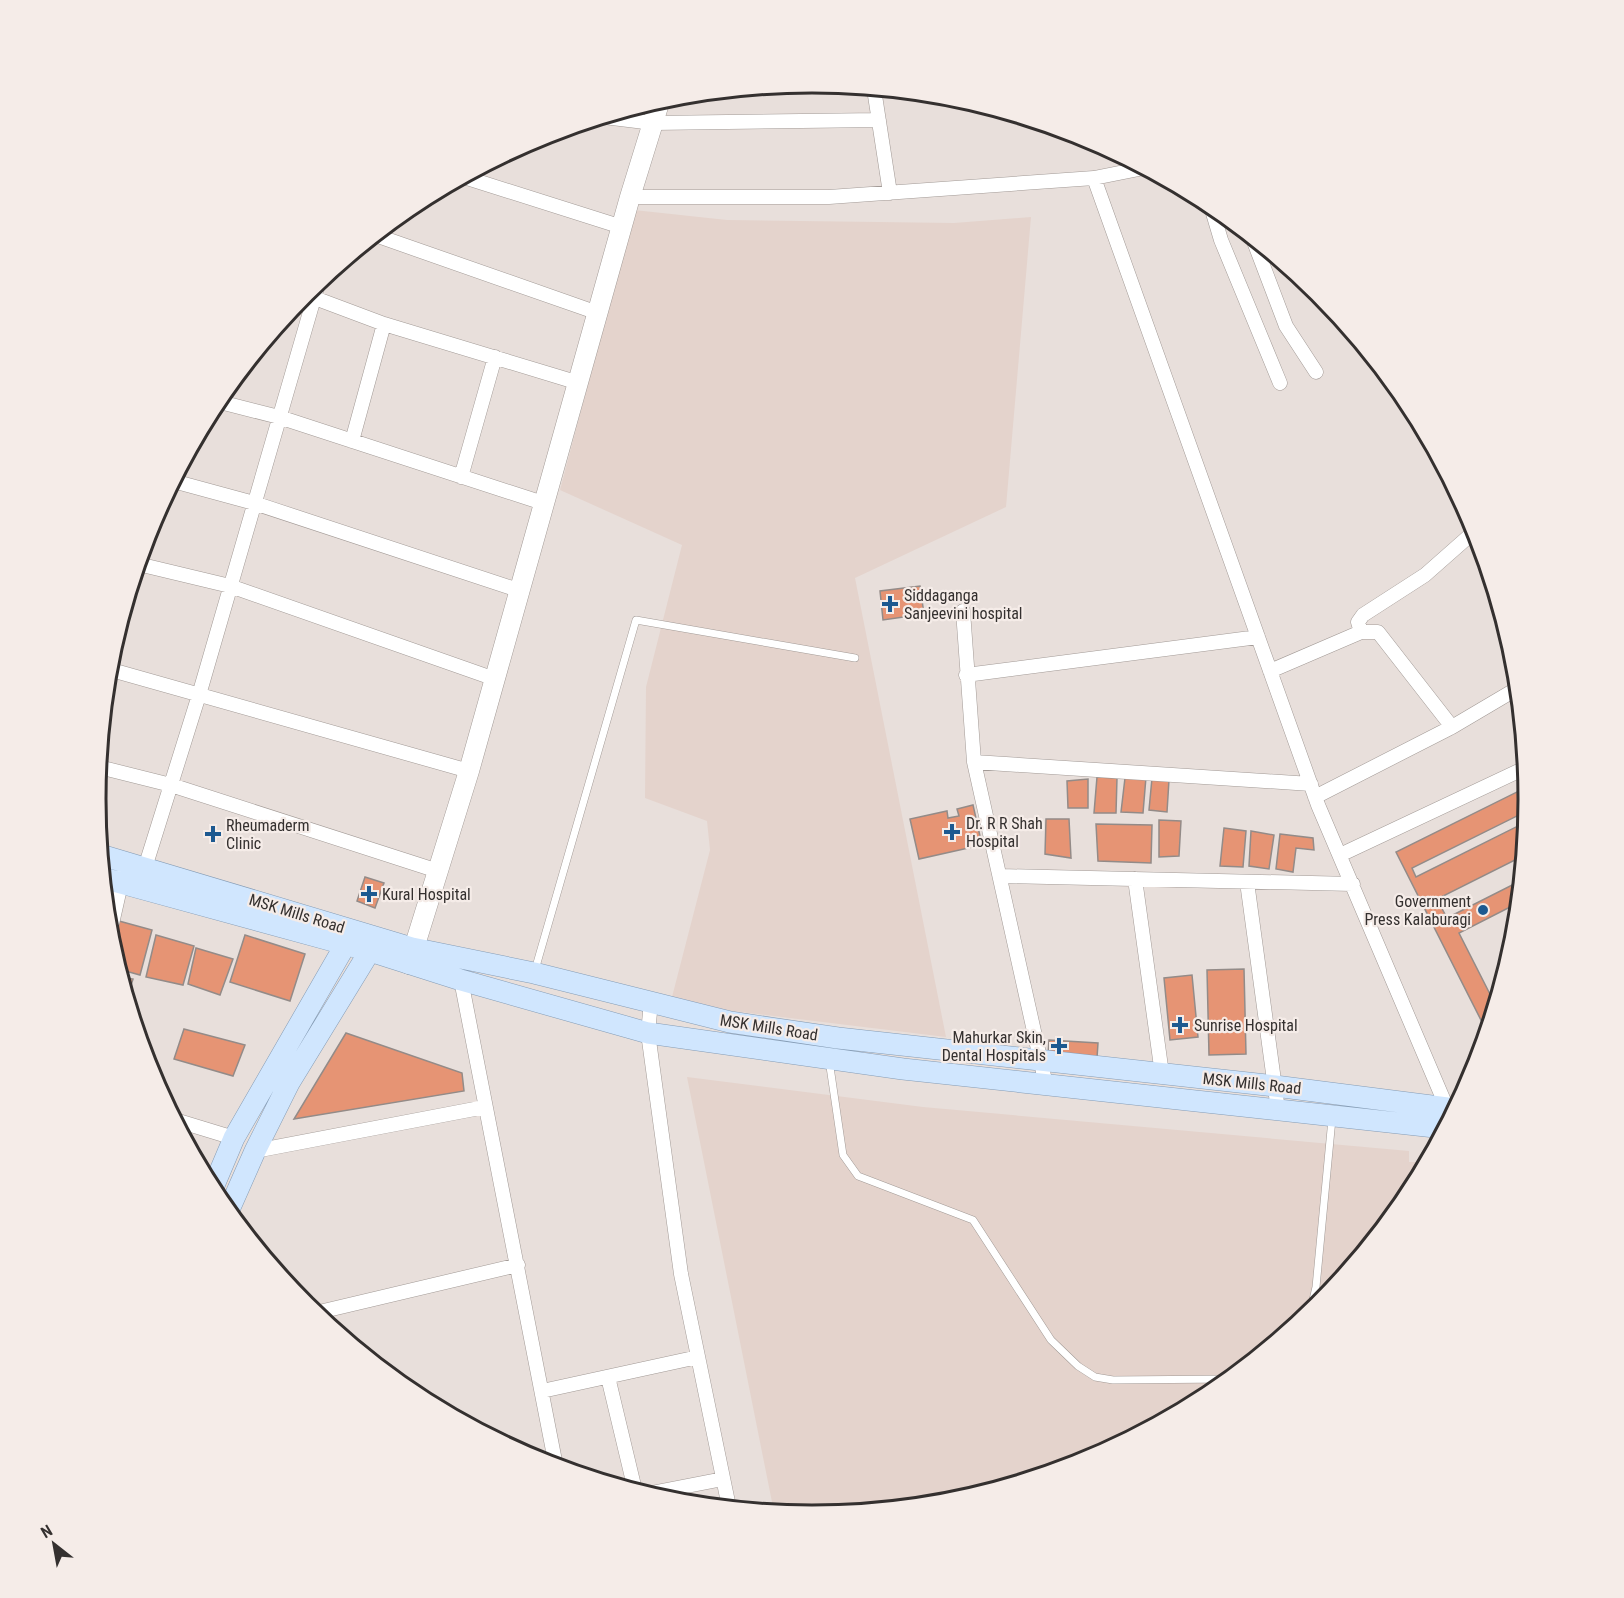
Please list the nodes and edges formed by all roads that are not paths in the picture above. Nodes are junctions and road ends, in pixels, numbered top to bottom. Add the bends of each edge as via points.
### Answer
1 (875, 96) edge
2 (657, 111) edge
3 (622, 119) edge
4 (879, 120) junction
5 (653, 123) junction
6 (1132, 170) edge
7 (1094, 178) junction
8 (474, 180) edge
9 (890, 193) junction
10 (630, 197) junction
11 (1215, 220) edge
12 (622, 227) junction
13 (383, 238) edge
14 (1258, 252) edge
15 (315, 298) edge
16 (306, 307) edge
17 (598, 313) junction
18 (384, 324) junction
19 (495, 357) junction
20 (1316, 372) dead end
21 (579, 383) junction
22 (1280, 383) dead end
23 (227, 405) edge
24 (279, 417) junction
25 (352, 441) junction
26 (461, 477) junction
27 (181, 483) edge
28 (254, 503) junction
29 (546, 504) junction
30 (1467, 537) edge
31 (145, 566) edge
32 (230, 586) junction
33 (521, 591) junction
34 (963, 611) dead end
35 (1361, 632) junction
36 (1258, 637) junction
37 (855, 658) dead end
38 (1270, 671) junction
39 (118, 672) edge
40 (966, 675) junction
41 (495, 679) junction
42 (1510, 693) edge
43 (199, 696) junction
44 (1452, 727) junction
45 (974, 762) junction
46 (107, 769) edge
47 (469, 771) junction
48 (1517, 772) edge
49 (171, 785) junction
50 (1313, 791) junction
51 (1340, 855) junction
52 (109, 861) edge
53 (438, 871) junction
54 (127, 875) edge
55 (1000, 876) junction
56 (1135, 879) junction
57 (1247, 882) junction
58 (1353, 884) junction
59 (116, 913) edge
60 (349, 938) junction
61 (374, 944) junction
62 (411, 956) junction
63 (534, 973) junction
64 (461, 980) junction
65 (651, 1002) junction
66 (648, 1033) junction
67 (829, 1058) junction
68 (1041, 1060) junction
69 (1162, 1074) junction
70 (1046, 1085) junction
71 (1275, 1086) junction
72 (485, 1107) junction
73 (1446, 1109) edge
74 (1278, 1110) junction
75 (1443, 1115) edge
76 (1332, 1116) junction
77 (1442, 1116) edge
78 (186, 1123) edge
79 (234, 1138) junction
80 (255, 1151) junction
81 (217, 1178) edge
82 (233, 1202) edge
83 (518, 1265) junction
84 (1314, 1295) edge
85 (326, 1310) edge
86 (698, 1358) junction
87 (608, 1377) junction
88 (1214, 1379) edge
89 (542, 1391) junction
90 (554, 1456) edge
91 (723, 1479) junction
92 (633, 1482) edge
93 (668, 1490) edge
94 (727, 1500) edge

1 - 4 street
2 - 5 street
3 - 5 street
4 - 5 street
4 - 9 street
5 - 10 street
6 - 7 street
7 - 9 street
7 - 36 street
8 - 12 street
9 - 10 street via 829,197
10 - 12 street
11 - 22 street
12 - 17 street
13 - 17 street
14 - 20 street via 1286,326
15 - 18 street
16 - 24 street
17 - 21 street
18 - 19 street
18 - 25 street
19 - 21 street
19 - 26 street
21 - 29 street
23 - 24 street
24 - 25 street
24 - 28 street
25 - 26 street
26 - 29 street
27 - 28 street
28 - 32 street
28 - 33 street
29 - 33 street
30 - 35 street via 1419,579 1363,615 1358,622
31 - 32 street
32 - 41 street
32 - 43 street
33 - 41 street
34 - 40 street
35 - 38 street
35 - 44 street via 1378,632
36 - 38 street
36 - 40 street
37 - 63 lane via 636,620
38 - 50 street
39 - 43 street
40 - 45 street
41 - 47 street
42 - 44 street
43 - 47 street
43 - 49 street
44 - 50 street
45 - 50 street
45 - 55 street
46 - 49 street
47 - 53 street
48 - 51 street
49 - 53 street
49 - 54 street
50 - 51 street
51 - 58 street
52 - 54 main road, MSK Mills Road
53 - 62 street
54 - 59 street
54 - 60 main road, MSK Mills Road
55 - 56 street
55 - 68 street
56 - 57 street
56 - 69 street
57 - 58 street
57 - 71 street
58 - 73 street
60 - 61 main road, MSK Mills Road
60 - 79 main road
61 - 62 main road, MSK Mills Road
61 - 80 main road via 290,1083
62 - 63 main road, MSK Mills Road
62 - 64 main road, MSK Mills Road
63 - 65 main road, MSK Mills Road
64 - 66 main road, MSK Mills Road
64 - 72 street
65 - 66 street
65 - 68 main road, MSK Mills Road via 741,1024
66 - 67 main road, MSK Mills Road
66 - 86 street via 681,1274
67 - 70 main road, MSK Mills Road
67 - 88 lane via 843,1155 849,1166 858,1176 974,1220 1051,1340 1078,1366 1095,1377 1113,1380
68 - 69 main road, MSK Mills Road
68 - 70 street
69 - 71 main road, MSK Mills Road
70 - 74 main road, MSK Mills Road
71 - 74 street
71 - 75 main road, MSK Mills Road
72 - 80 street
72 - 83 street
74 - 76 main road, MSK Mills Road
76 - 77 main road, MSK Mills Road
76 - 84 lane
78 - 79 street
79 - 81 main road
80 - 82 main road
83 - 85 street
83 - 89 street
86 - 87 street
86 - 91 street
87 - 89 street
87 - 92 street
89 - 90 street
91 - 93 street
91 - 94 street

